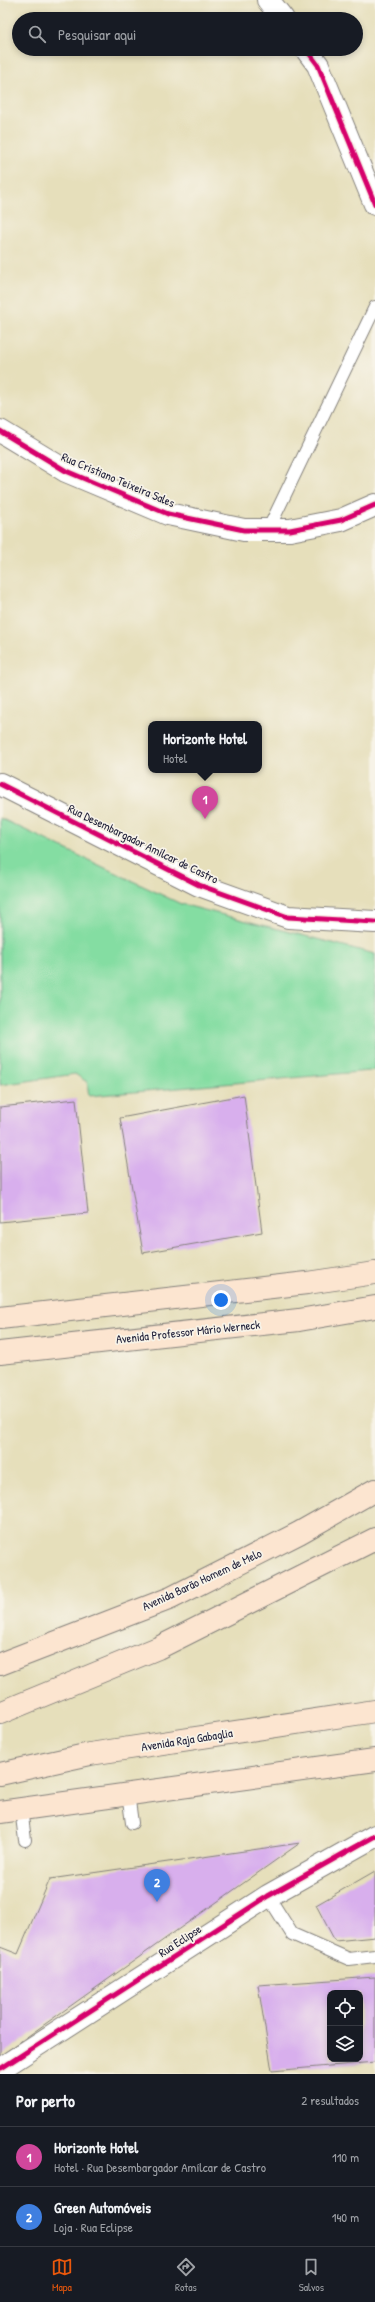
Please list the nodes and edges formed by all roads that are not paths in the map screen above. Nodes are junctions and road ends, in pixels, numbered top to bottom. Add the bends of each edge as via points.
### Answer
1 (268, 0) edge
2 (277, 12) edge
3 (311, 56) edge
4 (375, 204) edge
5 (375, 307) edge
6 (0, 431) edge
7 (375, 505) edge
8 (268, 530) junction
9 (0, 784) edge
10 (375, 922) edge
11 (375, 1273) edge
12 (307, 1283) junction
13 (375, 1307) edge
14 (0, 1318) edge
15 (300, 1320) junction
16 (0, 1353) edge
17 (375, 1490) edge
18 (375, 1539) edge
19 (0, 1664) edge
20 (375, 1711) edge
21 (0, 1713) edge
22 (375, 1760) edge
23 (0, 1774) edge
24 (128, 1794) junction
25 (10, 1811) edge
26 (132, 1823) dead end
27 (375, 1836) edge
28 (25, 1840) dead end
29 (268, 1896) junction
30 (375, 1956) edge
31 (0, 2069) edge

1 - 2 street
3 - 4 street via 318,65
5 - 8 lane
6 - 8 street, Rua Cristiano Teixeira Sales via 66,471 168,514 244,530
7 - 8 street, Rua Cristiano Teixeira Sales via 341,520 290,530
9 - 10 street, Rua Desembargador Amílcar de Castro via 199,885 288,917
11 - 12 main road
12 - 14 main road
12 - 15 main road via 287,1292 281,1303 282,1317
13 - 15 main road, Avenida Professor Mário Werneck
15 - 16 main road, Avenida Professor Mário Werneck
17 - 19 main road, Avenida Barão Homem de Melo via 299,1534 171,1598
18 - 21 main road via 158,1648
20 - 23 main road, Avenida Raja Gabaglia via 90,1754
22 - 24 main road
24 - 25 main road
24 - 26 lane
25 - 28 lane
27 - 29 street, Rua Eclipse
29 - 30 lane via 292,1934 349,1959
29 - 31 street, Rua Eclipse

